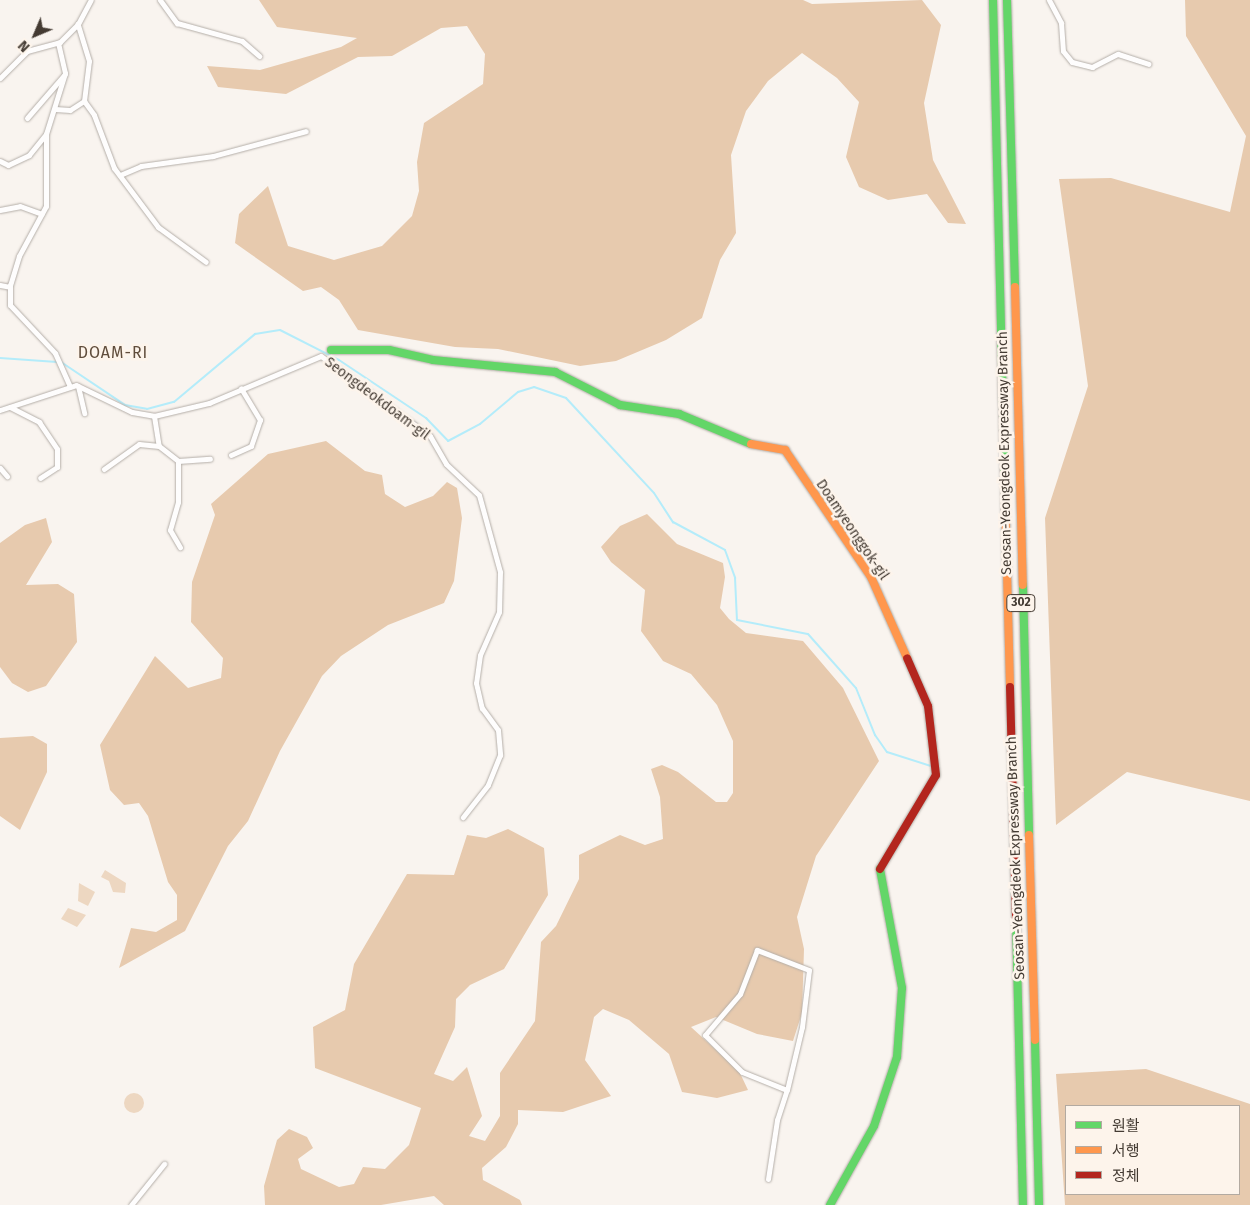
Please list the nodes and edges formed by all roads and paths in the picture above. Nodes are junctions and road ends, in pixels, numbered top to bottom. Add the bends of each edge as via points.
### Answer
1 (91, 0) edge
2 (160, 0) edge
3 (994, 0) edge
4 (1007, 0) edge
5 (1049, 0) edge
6 (78, 24) junction
7 (58, 43) junction
8 (260, 56) dead end
9 (1148, 64) dead end
10 (65, 73) junction
11 (0, 78) edge
12 (84, 101) junction
13 (55, 109) junction
14 (27, 118) dead end
15 (306, 131) dead end
16 (46, 134) junction
17 (0, 161) edge
18 (120, 175) junction
19 (0, 210) edge
20 (42, 214) junction
21 (206, 262) dead end
22 (0, 284) edge
23 (10, 287) junction
24 (331, 350) dead end
25 (78, 386) junction
26 (70, 387) junction
27 (241, 388) junction
28 (10, 406) junction
29 (0, 410) edge
30 (84, 413) dead end
31 (154, 416) junction
32 (159, 446) junction
33 (231, 455) dead end
34 (210, 460) dead end
35 (178, 461) junction
36 (0, 468) edge
37 (104, 469) dead end
38 (7, 476) dead end
39 (40, 478) dead end
40 (180, 547) dead end
41 (463, 817) dead end
42 (787, 1090) junction
43 (164, 1164) dead end
44 (768, 1179) dead end
45 (132, 1205) edge
46 (830, 1205) edge
47 (1023, 1205) edge
48 (1039, 1205) edge

1 - 6 street
2 - 8 street via 177,23 236,38
3 - 47 main road, Seosan-Yeongdeok Expressway Branch / 302
4 - 48 main road, Seosan-Yeongdeok Expressway Branch / 302
5 - 9 street via 1061,23 1063,51 1076,65 1092,67 1118,54
6 - 7 street
6 - 12 street via 89,61
7 - 10 street
7 - 11 street via 27,51
10 - 13 street
10 - 14 street
12 - 13 street via 70,110
12 - 18 street
13 - 16 street
15 - 18 street via 213,156 141,166
16 - 17 street via 29,156 8,165
16 - 20 street via 48,185
18 - 21 street via 158,228
19 - 20 street via 20,206
20 - 23 street via 19,256
22 - 23 street
23 - 26 street via 15,312 55,353
24 - 46 main road, Doamyeonggok-gil via 389,350 449,362 555,372 620,405 679,414 749,444 785,450 816,502 871,577 928,706 936,775 878,872 902,988 897,1057 874,1126
25 - 26 street
25 - 30 street
25 - 31 street via 132,412
26 - 28 street
27 - 31 street via 209,403
27 - 33 street via 260,420 251,446
27 - 41 street, Seongdeokdoam-gil via 321,356 430,436 446,464 482,503 501,585 500,612 480,655 477,693 501,738 492,777
28 - 29 street
28 - 39 street via 39,422 57,449 57,467
31 - 32 street
32 - 35 street
32 - 37 street via 131,447
34 - 35 street
35 - 40 street via 178,502 170,530
36 - 38 street
42 - 42 street via 808,970 757,950 740,994 705,1035 742,1072
42 - 44 street
43 - 45 street

